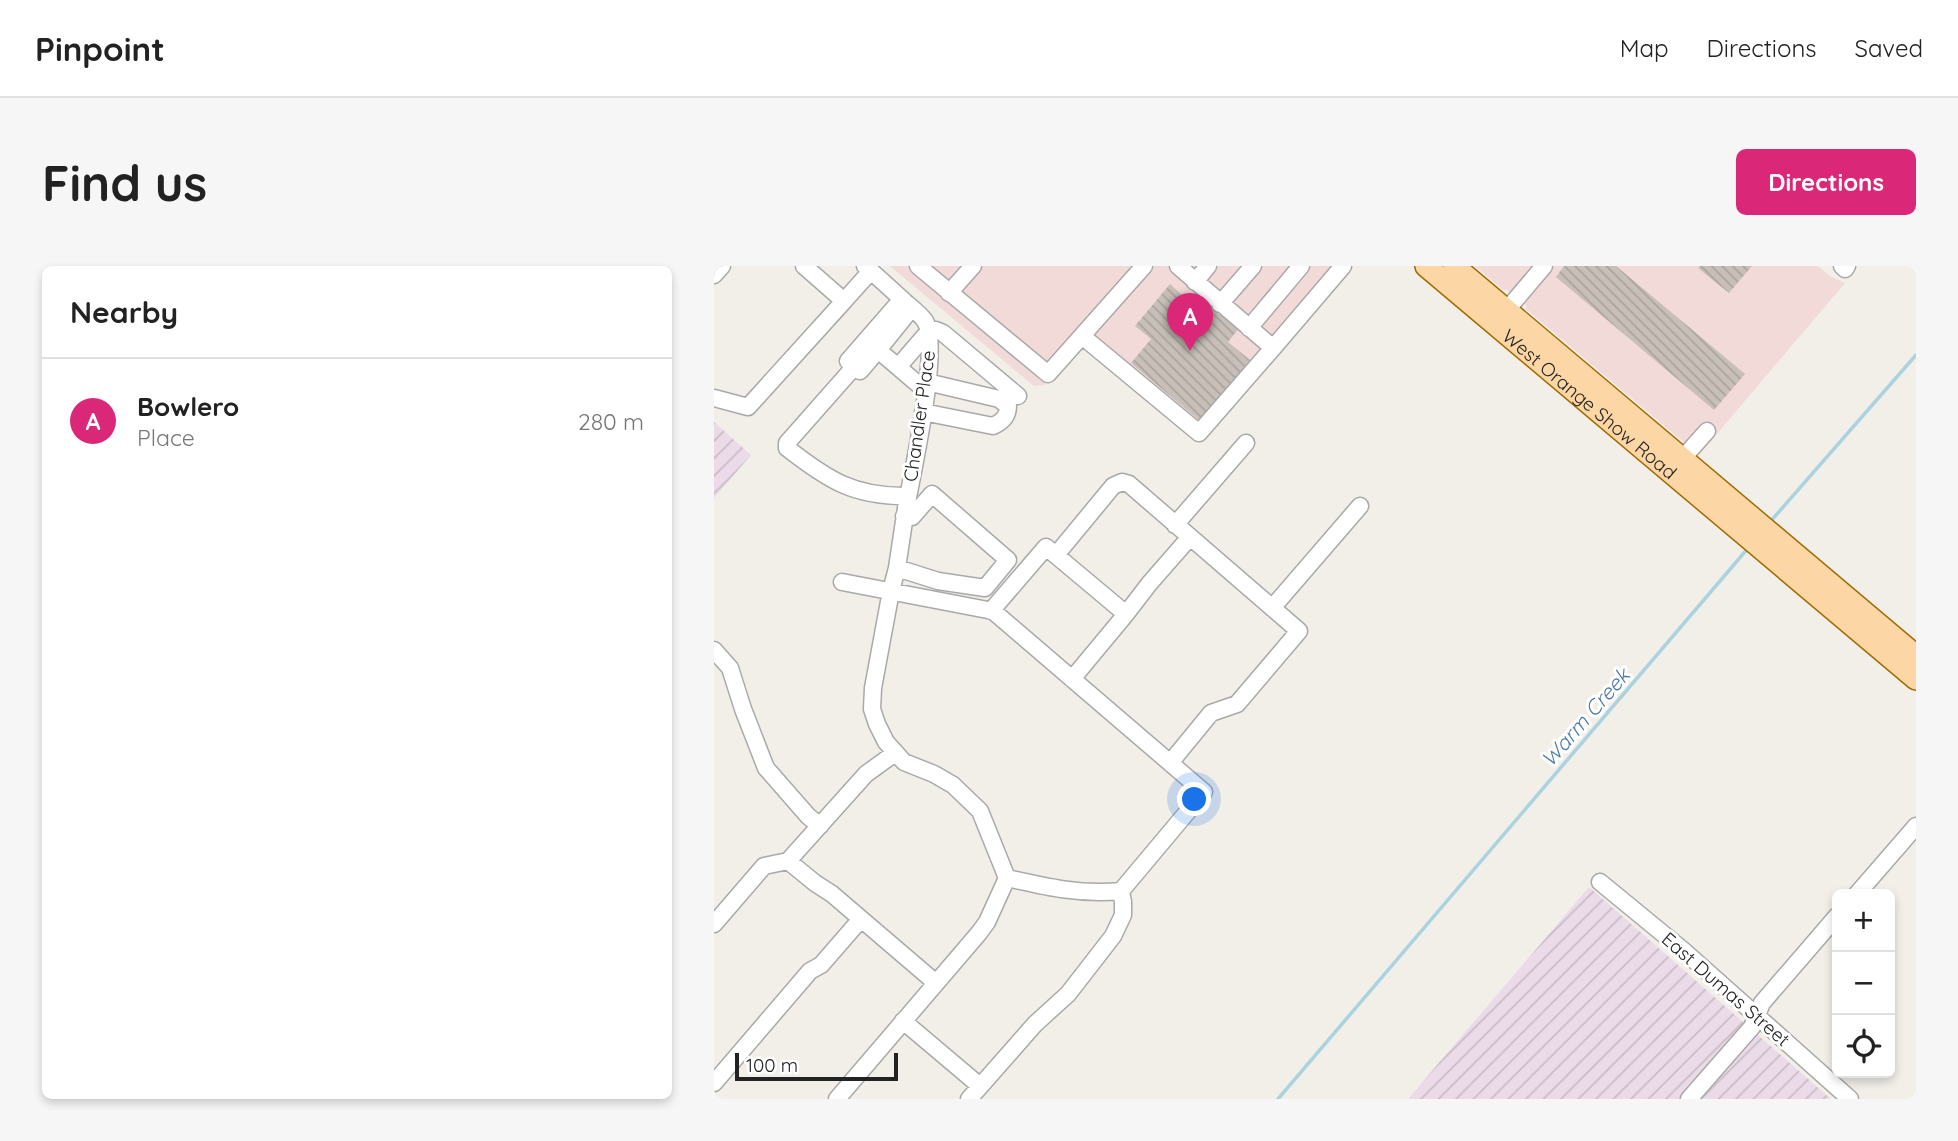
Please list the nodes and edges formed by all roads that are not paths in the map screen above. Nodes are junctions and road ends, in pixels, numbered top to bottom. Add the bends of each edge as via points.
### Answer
1 (722, 266) edge
2 (804, 266) edge
3 (918, 266) edge
4 (972, 266) edge
5 (1144, 266) edge
6 (1178, 266) edge
7 (1208, 266) edge
8 (1253, 266) edge
9 (1301, 266) edge
10 (1343, 266) edge
11 (1426, 266) edge
12 (1454, 266) edge
13 (1544, 266) edge
14 (868, 269) edge
15 (714, 275) edge
16 (1195, 282) junction
17 (949, 293) junction
18 (844, 301) junction
19 (907, 303) junction
20 (1220, 304) junction
21 (1501, 317) junction
22 (1249, 328) junction
23 (929, 331) junction
24 (1082, 336) junction
25 (1273, 348) junction
26 (878, 350) junction
27 (855, 366) junction
28 (898, 367) junction
29 (926, 386) junction
30 (1018, 396) dead end
31 (714, 398) edge
32 (923, 412) junction
33 (1707, 431) dead end
34 (1246, 443) dead end
35 (1682, 466) junction
36 (1360, 506) dead end
37 (906, 507) junction
38 (1175, 524) junction
39 (1190, 537) junction
40 (1056, 555) junction
41 (897, 568) junction
42 (842, 582) dead end
43 (891, 591) junction
44 (1840, 603) junction
45 (1272, 608) junction
46 (991, 611) junction
47 (1126, 614) junction
48 (714, 650) edge
49 (1916, 656) edge
50 (1072, 679) junction
51 (1916, 679) edge
52 (895, 753) junction
53 (1170, 763) junction
54 (820, 826) junction
55 (1916, 826) edge
56 (789, 861) junction
57 (1007, 878) junction
58 (1600, 882) dead end
59 (1861, 889) edge
60 (1121, 891) junction
61 (861, 919) junction
62 (1832, 922) edge
63 (714, 924) edge
64 (936, 983) junction
65 (1756, 1015) junction
66 (903, 1021) junction
67 (714, 1083) edge
68 (980, 1086) junction
69 (837, 1099) edge
70 (969, 1099) edge
71 (1689, 1099) edge
72 (1850, 1099) edge

1 - 15 street
2 - 18 street
3 - 17 street
4 - 17 street
5 - 24 street
6 - 16 street
7 - 16 street
8 - 20 street
9 - 22 street
10 - 25 street
11 - 21 main road, West Orange Show Road
12 - 21 main road, West Orange Show Road
13 - 21 street
14 - 18 street
14 - 19 street, Chandler Place
16 - 20 street
17 - 24 street via 1048,374
18 - 31 street via 748,407
19 - 23 street, Chandler Place
19 - 26 street
19 - 27 street via 848,361
20 - 22 street
21 - 35 main road, West Orange Show Road
22 - 25 street
23 - 28 street
23 - 29 street, Chandler Place
23 - 30 street via 943,333
24 - 25 street via 1199,433
26 - 27 street via 860,371
26 - 28 street
27 - 37 street via 787,448 846,487
28 - 29 street
29 - 32 street, Chandler Place
29 - 32 street via 999,399 1008,411 993,426
32 - 37 street, Chandler Place
33 - 35 street
34 - 38 street
35 - 44 main road, West Orange Show Road
36 - 45 street
37 - 41 street, Chandler Place
37 - 41 street via 912,517 932,494 1008,560 985,588 938,581
38 - 39 street
38 - 40 street via 1122,482 1113,486
39 - 45 street
39 - 47 street
40 - 46 street via 1046,547
40 - 47 street
41 - 43 street, Chandler Place
42 - 43 street
43 - 46 street
43 - 52 street, Chandler Place via 872,709
44 - 49 main road
44 - 51 main road
45 - 53 street via 1299,631 1237,704 1211,713
46 - 50 street
47 - 50 street
48 - 54 street via 730,668 766,768
50 - 53 street
52 - 54 street via 866,774
52 - 57 street via 904,762 953,785 980,811
53 - 60 street via 1204,792
54 - 56 street
55 - 59 street
56 - 61 street
56 - 63 street via 764,866
57 - 60 street via 1084,893
57 - 64 street via 987,922
58 - 65 street, East Dumas Street
60 - 68 street via 1124,915 1113,936 1068,994
61 - 64 street
61 - 67 street
62 - 65 street
64 - 66 street
65 - 71 street via 1752,1027
65 - 72 street, East Dumas Street
66 - 68 street
66 - 69 street
68 - 70 street

